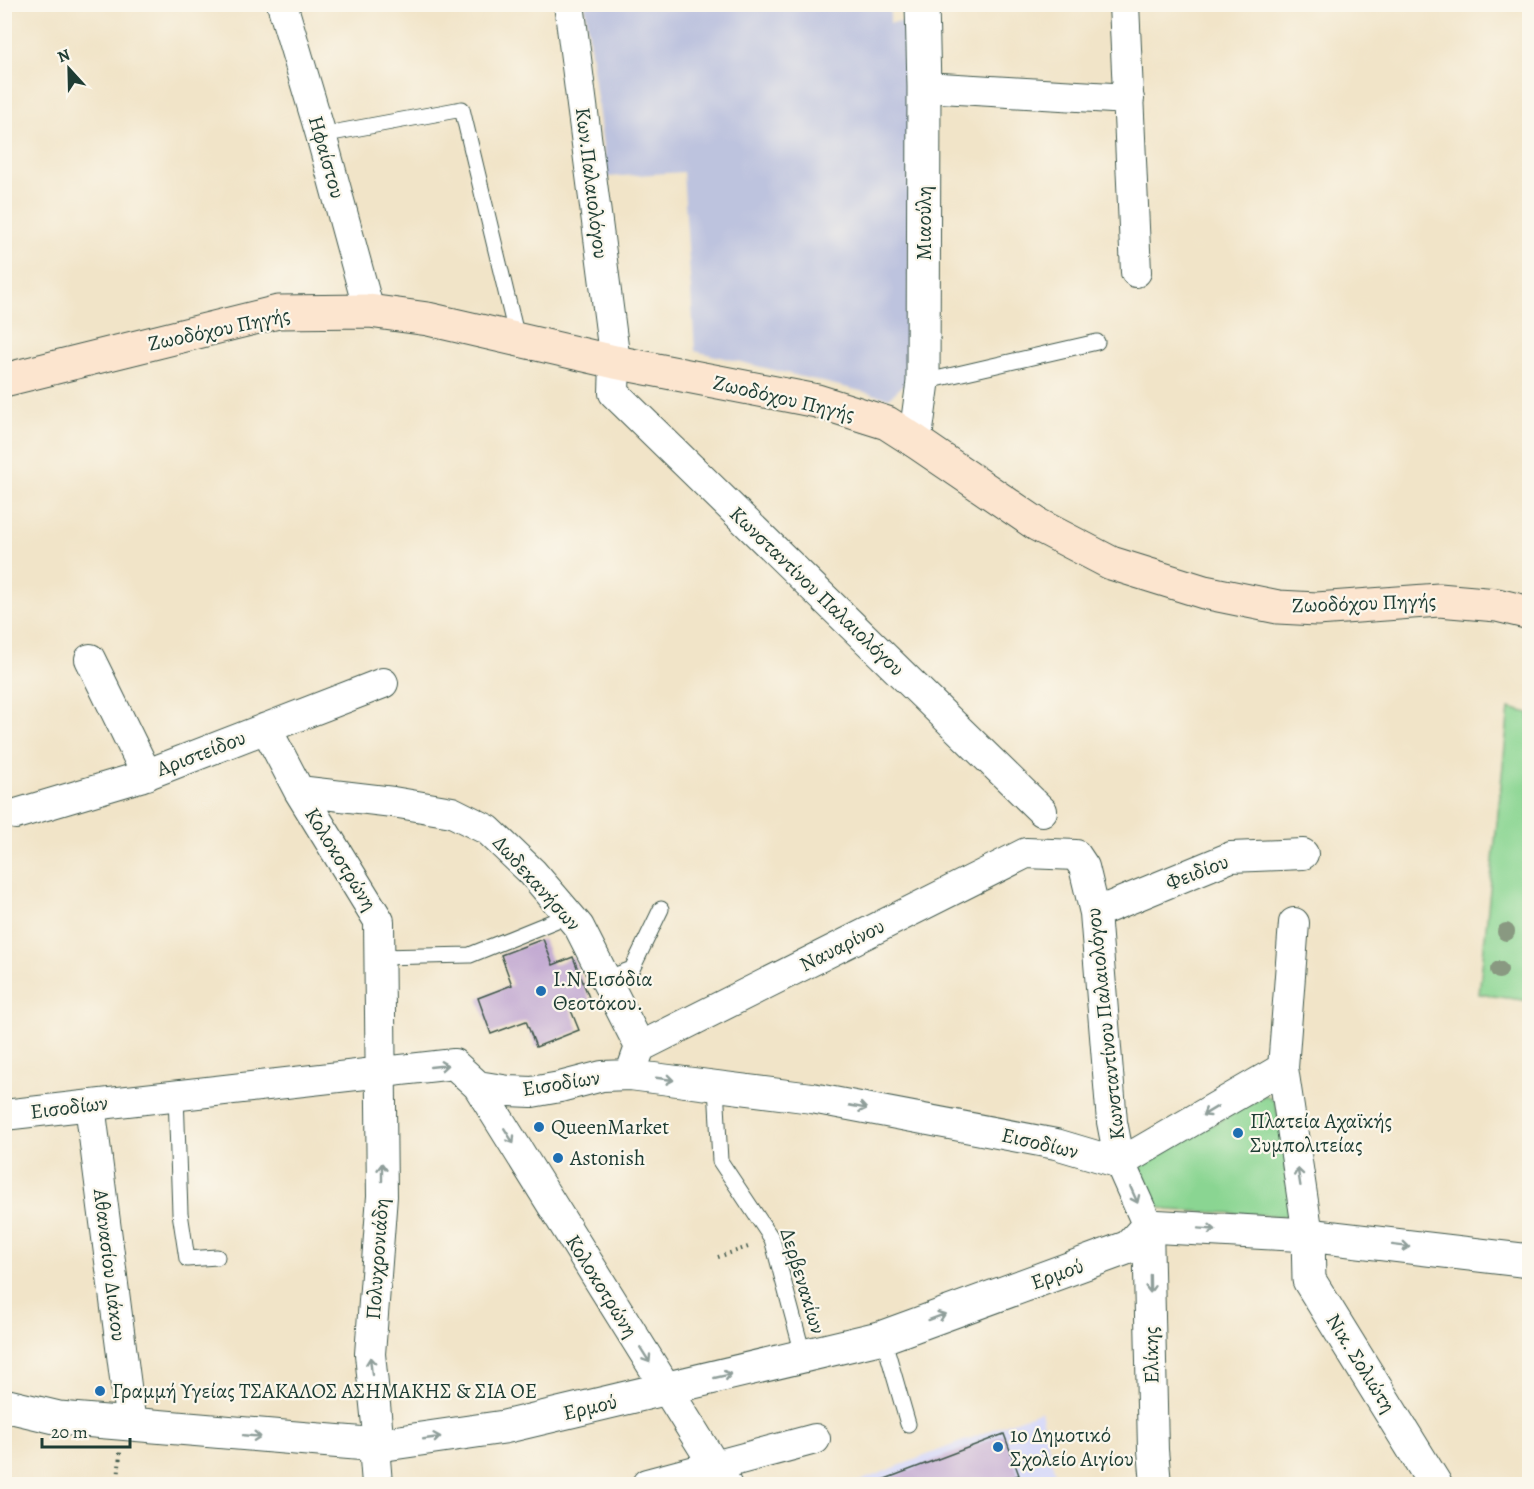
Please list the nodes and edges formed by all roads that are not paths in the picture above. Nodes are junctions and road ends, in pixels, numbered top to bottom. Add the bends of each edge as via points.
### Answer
1 (282, 4) edge
2 (569, 4) edge
3 (922, 4) edge
4 (1124, 4) edge
5 (924, 87) junction
6 (1129, 99) junction
7 (321, 135) junction
8 (1136, 272) dead end
9 (369, 311) junction
10 (517, 338) junction
11 (1097, 342) dead end
12 (615, 362) junction
13 (4, 381) edge
14 (923, 382) junction
15 (915, 441) junction
16 (1530, 613) edge
17 (90, 660) dead end
18 (383, 683) dead end
19 (266, 728) junction
20 (147, 775) junction
21 (299, 791) junction
22 (1042, 811) dead end
23 (16, 814) dead end
24 (1303, 854) dead end
25 (1076, 855) joint
26 (662, 909) dead end
27 (1095, 913) junction
28 (569, 915) junction
29 (1294, 923) dead end
30 (379, 957) junction
31 (605, 979) junction
32 (635, 1061) junction
33 (1282, 1068) junction
34 (381, 1072) junction
35 (478, 1086) junction
36 (716, 1086) junction
37 (177, 1094) junction
38 (90, 1105) junction
39 (4, 1115) edge
40 (1120, 1163) junction
41 (1149, 1226) junction
42 (1308, 1235) junction
43 (217, 1257) dead end
44 (1530, 1261) edge
45 (883, 1338) junction
46 (804, 1358) junction
47 (666, 1389) junction
48 (4, 1406) edge
49 (908, 1424) dead end
50 (131, 1425) junction
51 (814, 1439) dead end
52 (377, 1446) junction
53 (720, 1475) edge
54 (377, 1485) edge
55 (647, 1485) edge
56 (1156, 1485) edge
57 (1436, 1485) edge

1 - 7 street, Ηφαίστου
2 - 12 street, Κων.Παλαιολόγου
3 - 5 street, Μιαούλη
4 - 6 street
5 - 6 street
5 - 14 street, Μιαούλη
6 - 8 street
7 - 9 street, Ηφαίστου
7 - 10 lane via 462,109
9 - 10 main road, Ζωοδόχου Πηγής
9 - 13 main road, Ζωοδόχου Πηγής via 278,312
10 - 12 main road, Ζωοδόχου Πηγής
11 - 14 lane
12 - 15 main road, Ζωοδόχου Πηγής via 817,401 887,423
12 - 22 street, Κωνσταντίνου Παλαιολόγου via 614,393
14 - 15 street, Μιαούλη
15 - 16 main road, Ζωοδόχου Πηγής via 1038,525 1111,563 1204,592 1278,607 1317,609 1439,600 1497,605
17 - 20 street
18 - 19 street, Αριστείδου
19 - 20 street, Αριστείδου
19 - 21 street, Κολοκοτρώνη
20 - 23 street, Αριστείδου
21 - 28 street, Δωδεκανήσων via 452,812 488,830
21 - 30 street, Κολοκοτρώνη via 379,921
24 - 27 street, Φειδίου via 1232,857
25 - 27 street, Κωνσταντίνου Παλαιολόγου via 1084,867
25 - 32 street, Ναυαρίνου via 1026,853
26 - 31 lane via 632,969
27 - 40 street, Κωνσταντίνου Παλαιολόγου via 1112,1122
28 - 30 lane via 470,955
28 - 31 street, Δωδεκανήσων
29 - 33 street
30 - 34 street, Κολοκοτρώνη
31 - 32 street, Δωδεκανήσων
32 - 35 street, Εισοδίων via 560,1088 532,1092
32 -> 36 street, Εισοδίων
33 -> 40 street
42 -> 33 street
34 -> 35 street, Εισοδίων via 454,1064
34 - 37 street, Εισοδίων
52 -> 34 street, Πολυχρονιάδη via 370,1354 382,1196
35 -> 47 street, Κολοκοτρώνη
36 -> 40 street, Εισοδίων via 812,1098 1044,1141
36 - 46 lane, Δερβενακίων via 720,1161 772,1239
37 - 38 street, Εισοδίων
37 - 43 lane via 180,1213 187,1258
38 - 39 street, Εισοδίων
38 - 50 street, Αθανασίου Διάκου
40 -> 41 street, Κωνσταντίνου Παλαιολόγου
41 -> 42 street
45 -> 41 street, Ερμού via 1129,1247
41 -> 56 street, Ελίκης
42 -> 44 street
42 - 57 street, Νικ. Σολιώτη via 1309,1280
45 - 46 street, Ερμού
45 - 49 lane
47 -> 46 street, Ερμού
52 -> 47 street, Ερμού via 504,1427
47 - 53 street, Κολοκοτρώνη
48 - 50 street, Ερμού via 59,1418
50 -> 52 street, Ερμού
51 - 53 street
52 - 54 street, Πολυχρονιάδη
53 - 55 street

